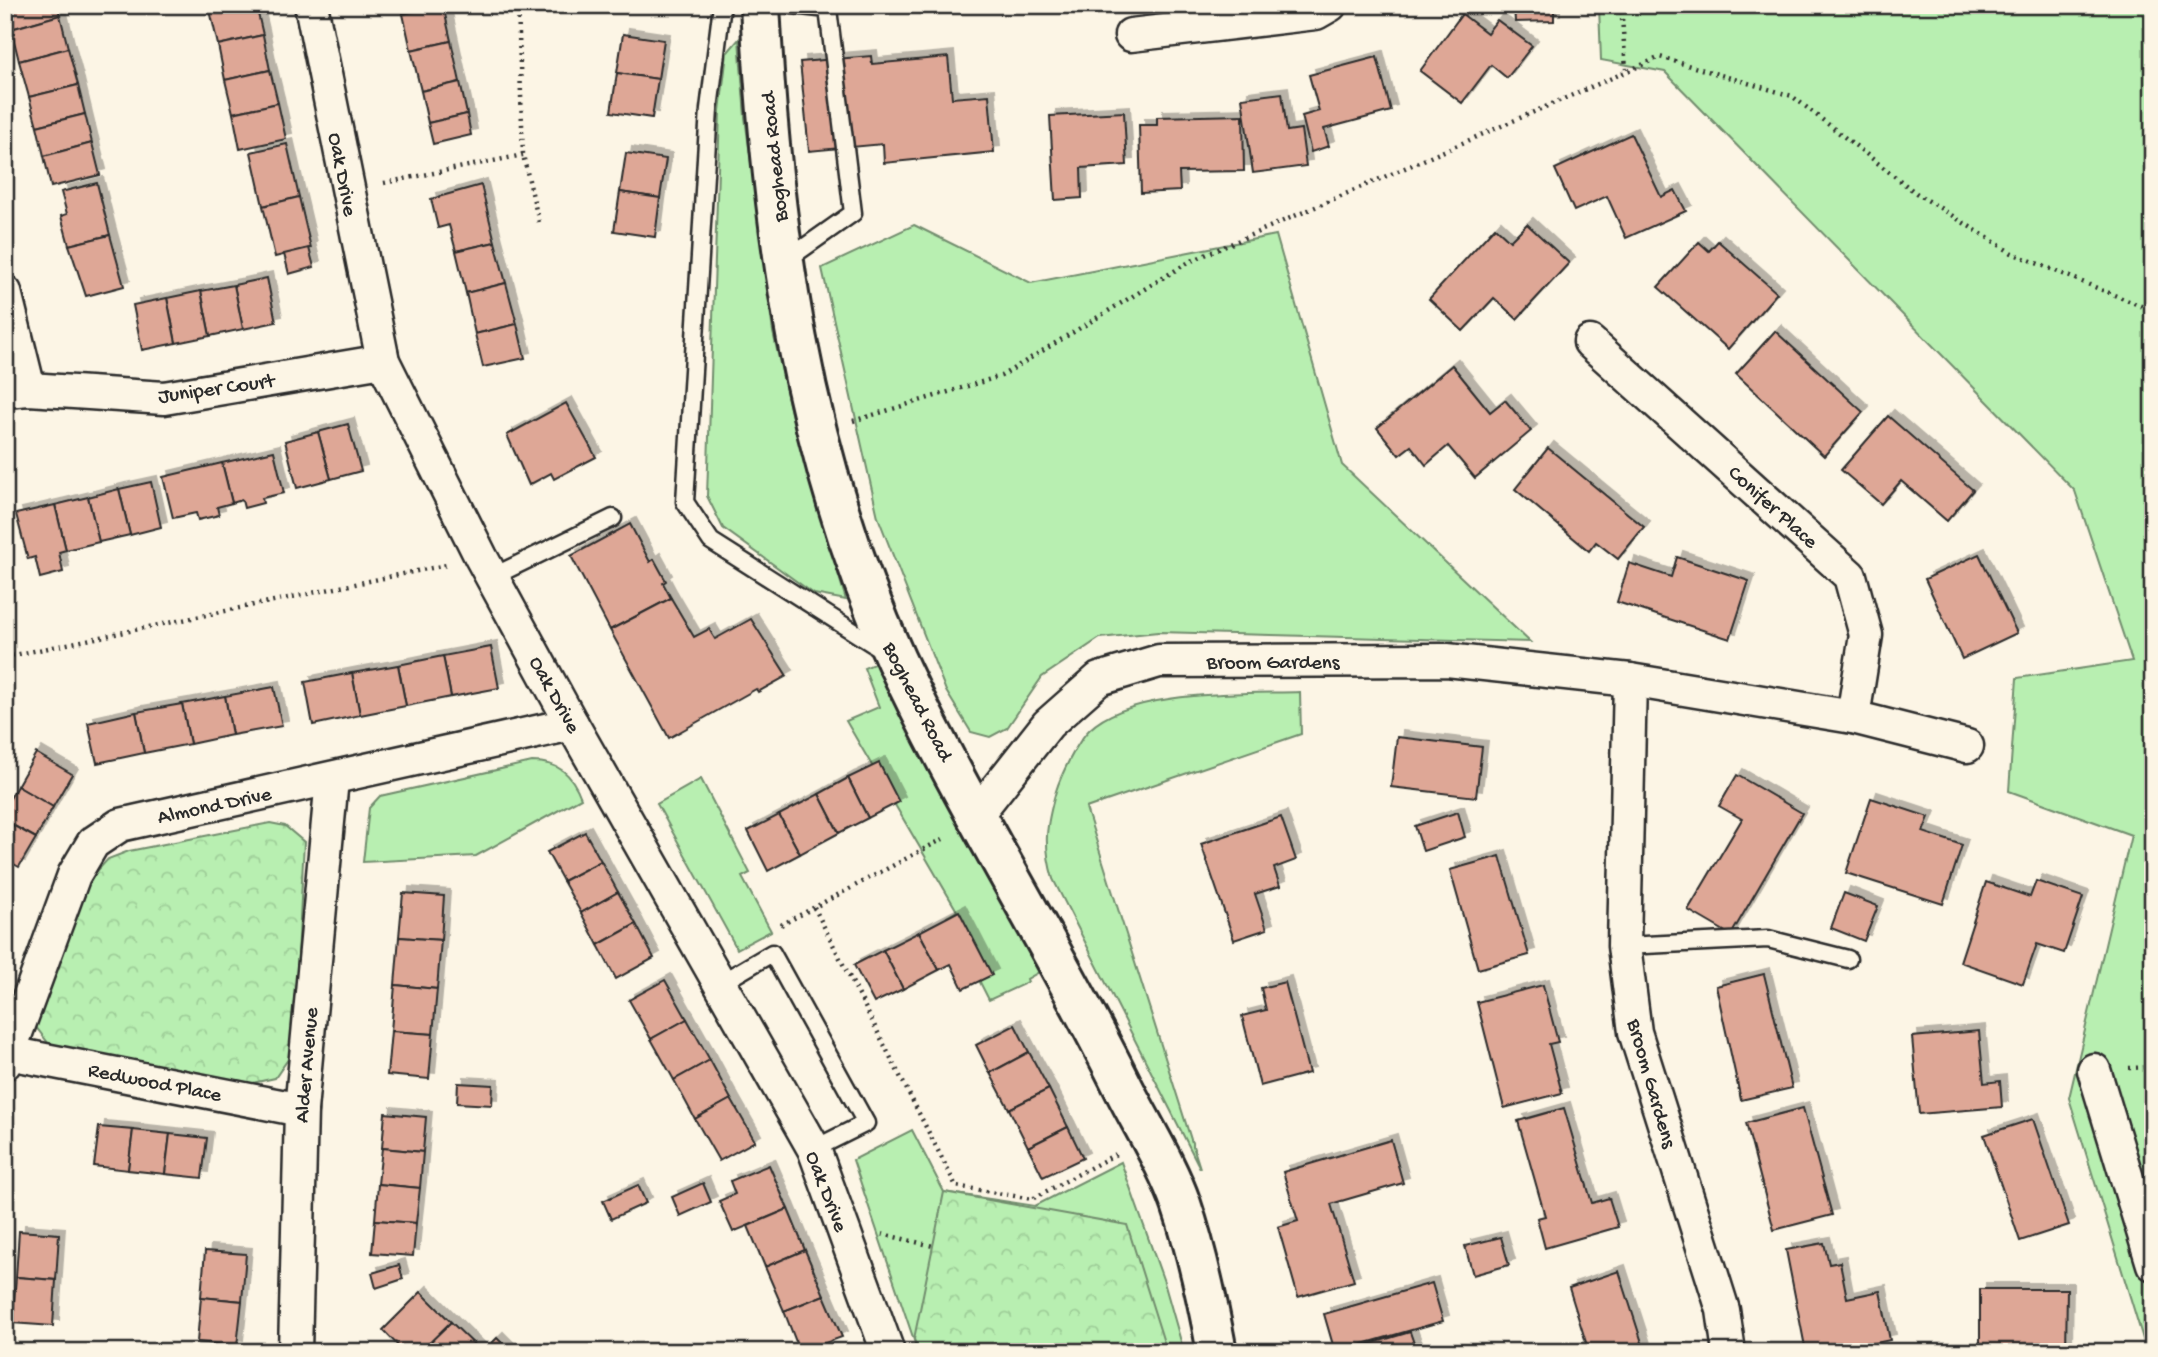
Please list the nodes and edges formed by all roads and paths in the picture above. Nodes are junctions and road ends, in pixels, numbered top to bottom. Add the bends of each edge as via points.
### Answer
1 (311, 5) edge
2 (518, 5) edge
3 (722, 5) edge
4 (760, 5) edge
5 (792, 5) edge
6 (1330, 5) edge
7 (1622, 5) edge
8 (1131, 35) dead end
9 (1626, 69) junction
10 (523, 155) junction
11 (347, 191) junction
12 (540, 227) dead end
13 (785, 261) junction
14 (5, 292) edge
15 (2153, 311) edge
16 (1590, 342) dead end
17 (383, 361) junction
18 (17, 390) edge
19 (844, 424) dead end
20 (613, 519) dead end
21 (487, 567) junction
22 (5, 657) edge
23 (896, 659) junction
24 (1630, 680) junction
25 (1853, 717) junction
26 (572, 724) junction
27 (1967, 746) dead end
28 (332, 779) junction
29 (964, 825) junction
30 (814, 907) junction
31 (771, 931) dead end
32 (1624, 946) junction
33 (1848, 959) dead end
34 (719, 984) junction
35 (7, 1058) edge
36 (2094, 1070) dead end
37 (300, 1110) junction
38 (814, 1149) junction
39 (1117, 1153) dead end
40 (2153, 1264) edge
41 (295, 1352) edge
42 (888, 1352) edge
43 (1217, 1352) edge
44 (1730, 1352) edge

1 - 11 street, Oak Drive
2 - 10 path
3 - 23 lane via 709,110 685,502 711,541
4 - 13 street, Boghead Road
5 - 13 lane via 828,9 853,213
6 - 8 street via 1316,13
7 - 9 path
9 - 15 path via 1660,57 1792,96 1916,193 2012,253
9 - 19 path via 1189,262 1001,376
10 - 11 path
10 - 12 path
11 - 17 street, Oak Drive
13 - 23 street, Boghead Road via 807,399 847,535
14 - 18 street
16 - 25 street, Conifer Place via 1850,576 1866,635
17 - 18 street, Juniper Court via 164,398
17 - 21 street, Oak Drive
20 - 21 lane
21 - 22 path
21 - 26 street, Oak Drive
23 - 29 street, Boghead Road
24 - 25 street, Broom Gardens
24 - 29 street, Broom Gardens via 1447,660 1159,661 1099,679 1048,724
24 - 32 street, Broom Gardens
25 - 27 street, Broom Gardens
26 - 28 street, Almond Drive
26 - 34 street, Oak Drive
28 - 35 street, Almond Drive via 120,825 93,843 74,876
28 - 37 street, Alder Avenue
29 - 30 path
29 - 43 street, Boghead Road via 1089,1018 1180,1203
30 - 31 path
30 - 39 path via 956,1186 1032,1199
32 - 33 lane via 1768,939
32 - 44 street, Broom Gardens via 1635,1032 1723,1310
34 - 38 street, Oak Drive
34 - 38 lane via 772,953 866,1122
35 - 37 street, Redwood Place
36 - 40 street
37 - 41 street, Alder Avenue
38 - 42 street, Oak Drive

